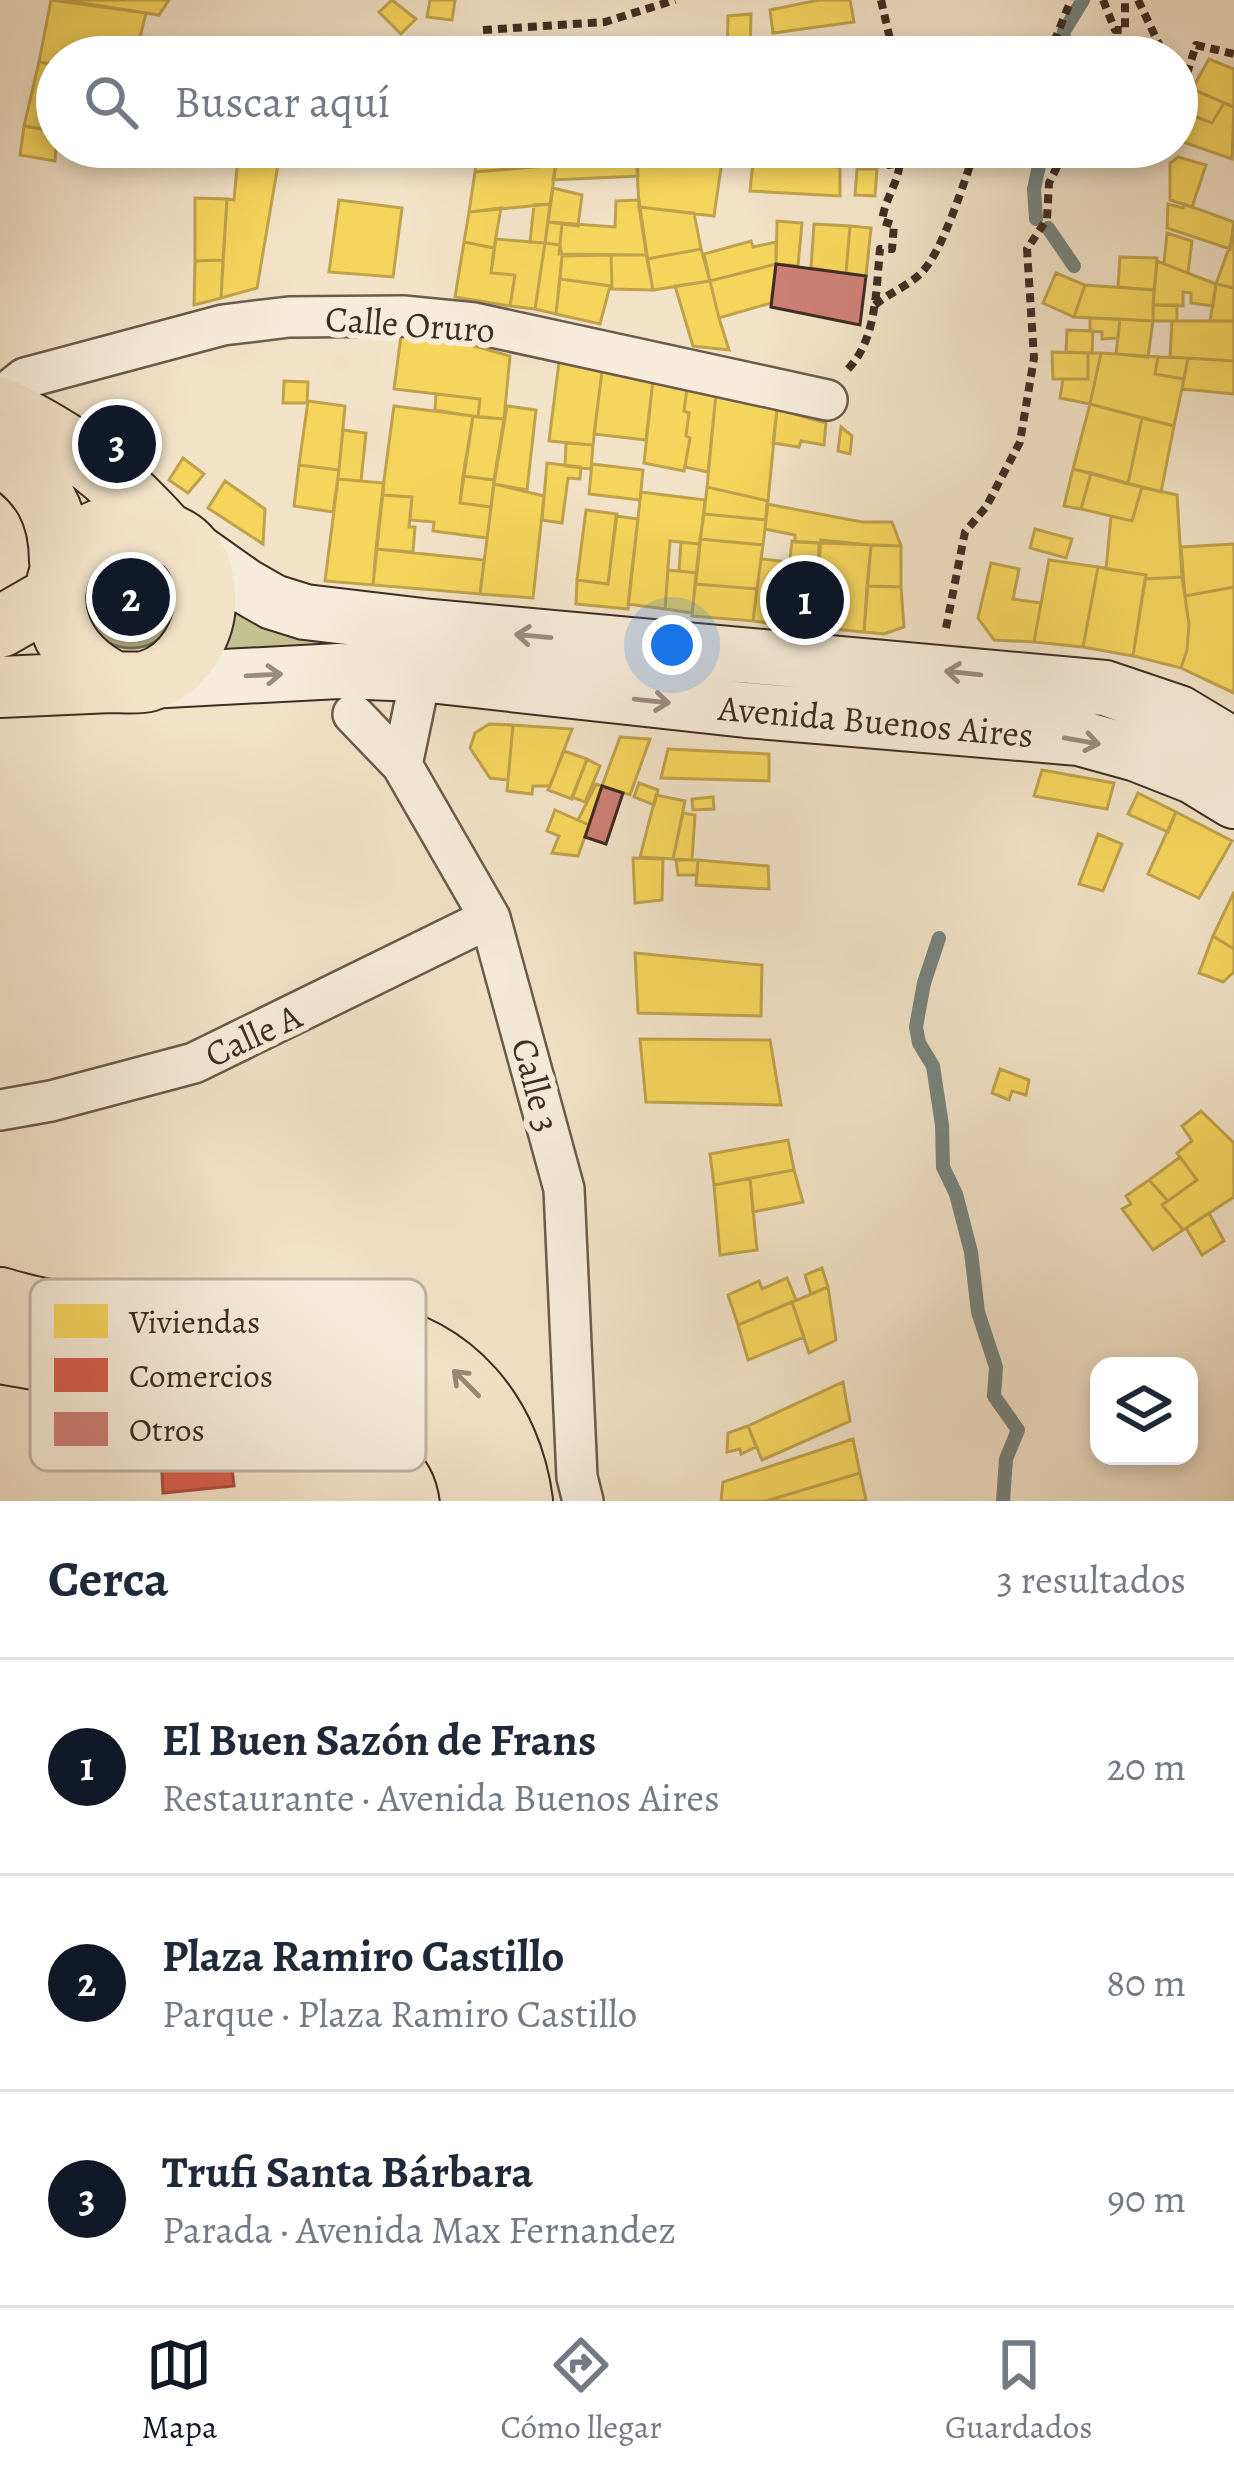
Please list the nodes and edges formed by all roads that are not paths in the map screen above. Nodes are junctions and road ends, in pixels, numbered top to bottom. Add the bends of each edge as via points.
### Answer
1 (0, 398) edge
2 (827, 400) road end
3 (0, 408) edge
4 (0, 455) edge
5 (176, 538) junction
6 (36, 596) edge
7 (426, 650) junction
8 (130, 682) junction
9 (0, 687) edge
10 (352, 714) dead end
11 (1234, 746) edge
12 (402, 765) junction
13 (1234, 801) edge
14 (490, 918) junction
15 (0, 1110) edge
16 (0, 1298) edge
17 (30, 1307) edge
18 (0, 1353) edge
19 (426, 1354) edge
20 (30, 1358) edge
21 (426, 1417) edge
22 (524, 1493) edge

1 - 2 street, Calle Oruro via 25,378 223,326 403,316 474,322
3 - 5 main road via 56,434
4 - 6 main road via 54,510 60,536
5 - 6 main road via 112,524 88,534
5 - 7 main road, Avenida Buenos Aires via 273,602
5 - 8 main road via 200,565 205,615 183,658
6 - 8 main road via 66,650 90,672
8 -> 7 main road, Avenida Buenos Aires via 339,671
11 -> 7 main road, Avenida Buenos Aires via 1179,713 1105,688 942,671
7 - 12 street
7 -> 13 main road, Avenida Buenos Aires via 746,710 1079,738 1192,776
8 - 9 main road, Avenida Buenos Aires
10 - 12 street, Calle 3
12 - 14 street, Calle 3
14 - 15 street, Calle A via 194,1063
14 - 22 street, Calle 3 via 564,1189
17 -> 16 main road
18 - 20 main road
22 -> 19 main road via 510,1445 476,1391
21 - 22 main road via 460,1460

